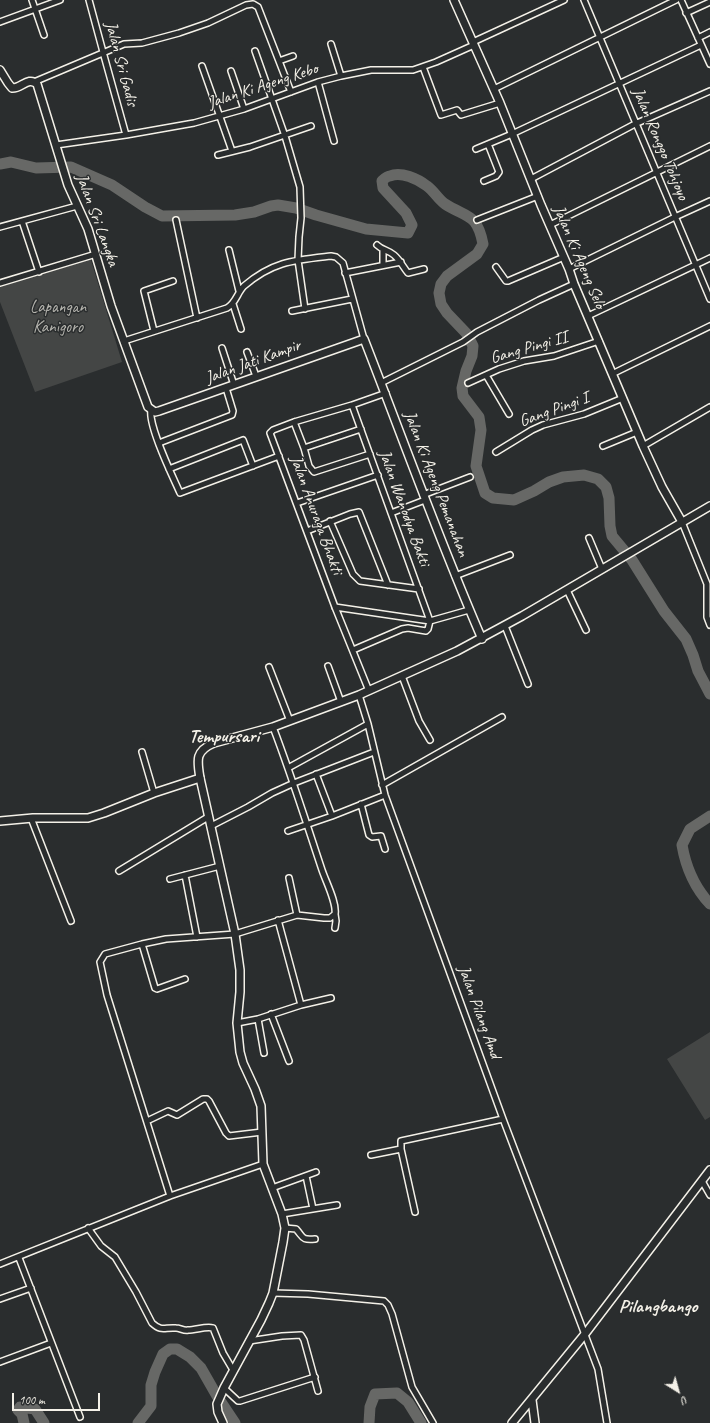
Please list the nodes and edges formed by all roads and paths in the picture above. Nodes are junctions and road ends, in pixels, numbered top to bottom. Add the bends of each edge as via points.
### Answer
1 (32, 0) edge
2 (60, 0) edge
3 (90, 0) edge
4 (454, 0) edge
5 (564, 0) edge
6 (584, 0) edge
7 (676, 0) edge
8 (681, 0) edge
9 (710, 2) edge
10 (35, 10) junction
11 (686, 12) junction
12 (0, 22) edge
13 (710, 32) edge
14 (44, 35) dead end
15 (599, 37) junction
16 (698, 38) junction
17 (474, 43) junction
18 (331, 44) dead end
19 (701, 45) junction
20 (102, 52) junction
21 (255, 52) dead end
22 (293, 56) dead end
23 (279, 62) junction
24 (710, 64) edge
25 (202, 66) dead end
26 (423, 67) junction
27 (0, 70) edge
28 (231, 71) dead end
29 (341, 76) junction
30 (34, 82) junction
31 (318, 82) junction
32 (619, 83) junction
33 (494, 89) junction
34 (710, 91) edge
35 (291, 92) junction
36 (272, 99) junction
37 (500, 103) junction
38 (244, 109) junction
39 (218, 115) junction
40 (635, 124) junction
41 (311, 126) dead end
42 (512, 134) junction
43 (126, 135) junction
44 (285, 136) junction
45 (334, 141) dead end
46 (488, 144) junction
47 (56, 145) junction
48 (710, 146) edge
49 (476, 149) dead end
50 (232, 152) junction
51 (218, 155) dead end
52 (656, 173) junction
53 (531, 179) junction
54 (484, 181) dead end
55 (538, 196) junction
56 (710, 201) edge
57 (77, 206) junction
58 (675, 217) junction
59 (176, 220) dead end
60 (477, 220) dead end
61 (22, 221) junction
62 (550, 225) junction
63 (0, 227) edge
64 (377, 245) dead end
65 (229, 250) dead end
66 (383, 250) junction
67 (96, 254) junction
68 (564, 257) junction
69 (710, 258) edge
70 (298, 260) junction
71 (401, 262) junction
72 (382, 265) junction
73 (696, 265) junction
74 (496, 267) dead end
75 (424, 269) dead end
76 (569, 269) junction
77 (39, 272) junction
78 (345, 273) junction
79 (173, 281) dead end
80 (0, 283) edge
81 (574, 284) junction
82 (239, 291) junction
83 (710, 297) edge
84 (352, 300) junction
85 (233, 304) junction
86 (305, 309) junction
87 (292, 311) dead end
88 (588, 316) junction
89 (197, 318) junction
90 (710, 326) edge
91 (241, 328) dead end
92 (154, 331) junction
93 (364, 339) junction
94 (124, 341) junction
95 (599, 341) junction
96 (222, 348) dead end
97 (247, 352) dead end
98 (612, 374) junction
99 (486, 375) junction
100 (256, 376) junction
101 (468, 383) dead end
102 (381, 384) junction
103 (234, 385) junction
104 (226, 388) junction
105 (386, 394) junction
106 (623, 398) junction
107 (352, 405) junction
108 (710, 407) edge
109 (151, 410) junction
110 (509, 414) dead end
111 (294, 422) junction
112 (361, 429) junction
113 (637, 432) junction
114 (159, 443) junction
115 (603, 446) dead end
116 (643, 446) junction
117 (304, 448) junction
118 (496, 452) dead end
119 (370, 454) junction
120 (279, 456) junction
121 (253, 466) junction
122 (169, 469) junction
123 (378, 476) junction
124 (470, 477) dead end
125 (424, 498) junction
126 (297, 503) junction
127 (710, 506) edge
128 (391, 513) junction
129 (330, 521) junction
130 (682, 522) junction
131 (307, 531) junction
132 (589, 538) dead end
133 (510, 555) dead end
134 (602, 568) junction
135 (455, 576) junction
136 (388, 585) junction
137 (419, 589) junction
138 (567, 590) junction
139 (335, 607) junction
140 (469, 610) junction
141 (430, 621) junction
142 (710, 625) edge
143 (505, 626) junction
144 (586, 630) dead end
145 (482, 639) junction
146 (353, 650) junction
147 (328, 666) dead end
148 (269, 667) dead end
149 (402, 676) junction
150 (528, 684) dead end
151 (369, 691) junction
152 (359, 695) junction
153 (341, 702) junction
154 (502, 717) dead end
155 (290, 721) junction
156 (368, 724) junction
157 (273, 727) junction
158 (430, 740) dead end
159 (142, 752) dead end
160 (374, 752) junction
161 (288, 768) junction
162 (316, 774) junction
163 (200, 778) junction
164 (294, 782) junction
165 (382, 785) junction
166 (154, 793) junction
167 (385, 795) junction
168 (361, 804) junction
169 (332, 816) junction
170 (208, 817) junction
171 (31, 818) junction
172 (0, 821) edge
173 (211, 826) junction
174 (307, 826) junction
175 (288, 831) dead end
176 (385, 849) dead end
177 (220, 866) junction
178 (119, 871) dead end
179 (185, 875) junction
180 (289, 878) dead end
181 (170, 879) dead end
182 (335, 914) junction
183 (297, 915) junction
184 (278, 920) junction
185 (71, 922) dead end
186 (335, 928) dead end
187 (235, 934) junction
188 (197, 937) junction
189 (142, 944) junction
190 (185, 979) dead end
191 (331, 998) dead end
192 (301, 1005) junction
193 (271, 1014) junction
194 (258, 1019) junction
195 (237, 1023) junction
196 (264, 1053) dead end
197 (289, 1061) dead end
198 (503, 1119) junction
199 (147, 1121) junction
200 (262, 1132) junction
201 (401, 1149) junction
202 (371, 1155) dead end
203 (264, 1164) junction
204 (710, 1170) edge
205 (316, 1172) dead end
206 (306, 1176) junction
207 (702, 1180) junction
208 (272, 1188) junction
209 (710, 1195) edge
210 (170, 1196) junction
211 (337, 1205) dead end
212 (313, 1209) junction
213 (415, 1212) dead end
214 (282, 1214) junction
215 (88, 1228) junction
216 (284, 1228) junction
217 (315, 1239) dead end
218 (19, 1258) junction
219 (0, 1264) edge
220 (30, 1288) junction
221 (272, 1293) junction
222 (0, 1299) edge
223 (585, 1334) junction
224 (249, 1341) junction
225 (51, 1343) junction
226 (0, 1362) edge
227 (234, 1370) junction
228 (315, 1377) junction
229 (224, 1388) junction
230 (318, 1391) dead end
231 (532, 1400) junction
232 (80, 1417) dead end
233 (222, 1423) edge
234 (433, 1423) edge
235 (512, 1423) edge
236 (535, 1423) edge
237 (607, 1423) edge

1 - 10 street
2 - 10 street
3 - 20 street, Jalan Sri Gadis
4 - 17 street, Jalan Ki Ageng Selo
5 - 17 street, Jalan Ki Ageng Kebo
6 - 15 street, Jalan Ronggo Tohjoyo
7 - 15 street
8 - 11 street
9 - 11 street
10 - 12 street
10 - 14 street
11 - 16 street
13 - 16 street
15 - 32 street, Jalan Ronggo Tohjoyo
15 - 33 street
16 - 19 street
17 - 26 street, Jalan Ki Ageng Kebo
17 - 33 street, Jalan Ki Ageng Selo
18 - 29 street
19 - 24 street
19 - 32 street
20 - 23 street via 124,44 142,43 186,30 253,4 258,7
20 - 30 street
20 - 43 street, Jalan Sri Gadis
21 - 36 street
22 - 23 street
23 - 35 street
25 - 39 street
26 - 29 street, Jalan Ki Ageng Kebo via 406,70 371,70
26 - 37 street via 441,115 457,110 461,115
27 - 30 street via 12,88
28 - 38 street
29 - 31 street, Jalan Ki Ageng Kebo
30 - 47 street, Jalan Sri Langka
31 - 35 street, Jalan Ki Ageng Kebo
31 - 45 street
32 - 40 street, Jalan Ronggo Tohjoyo
32 - 42 street
33 - 37 street, Jalan Ki Ageng Selo
34 - 40 street
35 - 36 street, Jalan Ki Ageng Kebo
36 - 38 street, Jalan Ki Ageng Kebo
36 - 44 street
37 - 42 street, Jalan Ki Ageng Selo
38 - 39 street, Jalan Ki Ageng Kebo
39 - 43 street, Jalan Ki Ageng Kebo via 194,123
39 - 50 street
40 - 52 street, Jalan Ronggo Tohjoyo
40 - 53 street
41 - 44 street
42 - 46 street
42 - 53 street, Jalan Ki Ageng Selo
43 - 47 street, Jalan Ki Ageng Kebo
44 - 50 street
44 - 70 street via 300,187
46 - 49 street
46 - 54 street via 499,172
47 - 57 street, Jalan Sri Langka
48 - 52 street
50 - 51 street
52 - 58 street, Jalan Ronggo Tohjoyo
52 - 62 street
53 - 55 street, Jalan Ki Ageng Selo
55 - 60 street
55 - 62 street, Jalan Ki Ageng Selo
56 - 58 street
57 - 61 street
57 - 67 street, Jalan Sri Langka
58 - 73 street, Jalan Ronggo Tohjoyo
58 - 76 street
59 - 89 street
61 - 63 street
61 - 77 street
62 - 68 street, Jalan Ki Ageng Selo
64 - 66 street
65 - 82 street
66 - 71 street via 392,253
66 - 72 street
67 - 77 street
67 - 94 street, Jalan Sri Langka
68 - 74 street via 506,282
68 - 76 street, Jalan Ki Ageng Selo
69 - 73 street
70 - 78 street via 336,257 343,263
70 - 82 street via 268,269
70 - 86 street
71 - 72 street
71 - 75 street via 408,273
72 - 78 street
73 - 83 street, Jalan Ronggo Tohjoyo
73 - 88 street
76 - 81 street, Jalan Ki Ageng Selo
77 - 80 street
78 - 84 street
79 - 92 street via 144,291
81 - 88 street, Jalan Ki Ageng Selo
81 - 102 street via 477,332 463,342
82 - 85 street
84 - 86 street
84 - 93 street
85 - 89 street
85 - 91 street
86 - 87 street
88 - 95 street, Jalan Ki Ageng Selo
89 - 92 street
90 - 98 street
92 - 94 street
93 - 100 street, Jalan Jati Kampir
93 - 102 street, Jalan Ki Ageng Pemanahan
94 - 109 street, Jalan Sri Langka via 146,404
95 - 98 street, Jalan Ki Ageng Selo
95 - 99 street, Gang Pingi II via 554,356 524,361
96 - 103 street
97 - 100 street
98 - 106 street, Jalan Ki Ageng Selo
99 - 101 street, Gang Pingi II
99 - 110 street
100 - 103 street, Jalan Jati Kampir
102 - 105 street, Jalan Ki Ageng Pemanahan
103 - 104 street, Jalan Jati Kampir
104 - 109 street, Jalan Jati Kampir via 159,411
104 - 114 street via 232,415
105 - 107 street
105 - 125 street, Jalan Ki Ageng Pemanahan
106 - 113 street, Jalan Ki Ageng Selo
106 - 118 street, Gang Pingi I via 584,414 543,425
107 - 111 street
107 - 112 street, Jalan Wanodya Bakti
108 - 116 street
109 - 114 street via 150,419
111 - 117 street
111 - 120 street, Jalan Anuraga Bhakti via 270,433
112 - 117 street
112 - 119 street, Jalan Wanodya Bakti
113 - 115 street
113 - 116 street, Jalan Ki Ageng Selo
114 - 122 street
116 - 130 street, Jalan Ki Ageng Selo
117 - 119 street via 309,468 316,472
119 - 123 street, Jalan Wanodya Bakti
120 - 121 street
120 - 126 street, Jalan Anuraga Bhakti
121 - 122 street via 180,493
121 - 122 street via 244,441 241,440
123 - 126 street
123 - 128 street, Jalan Wanodya Bakti
124 - 125 street
125 - 128 street
125 - 135 street, Jalan Ki Ageng Pemanahan
126 - 131 street, Jalan Anuraga Bhakti
127 - 130 street
128 - 137 street, Jalan Wanodya Bakti
129 - 131 street
129 - 136 street via 355,577 360,581
129 - 136 street via 354,512 360,513
130 - 134 street
130 - 142 street via 707,584 707,617
131 - 139 street, Jalan Anuraga Bhakti
132 - 134 street
133 - 135 street
134 - 138 street
135 - 140 street, Jalan Ki Ageng Pemanahan
136 - 137 street
137 - 141 street, Jalan Wanodya Bakti
138 - 143 street
138 - 144 street
139 - 141 street
139 - 146 street, Jalan Anuraga Bhakti
140 - 141 street
140 - 145 street, Jalan Ki Ageng Pemanahan
141 - 146 street via 426,631 402,629
143 - 145 street
143 - 150 street
145 - 149 street
146 - 151 street, Jalan Anuraga Bhakti
147 - 153 street
148 - 155 street
149 - 151 street
149 - 158 street via 419,721
151 - 152 street
152 - 153 street
152 - 156 street, Jalan Pilang Amd
153 - 155 street
154 - 165 street
155 - 157 street
156 - 160 street, Jalan Pilang Amd
156 - 161 street
157 - 161 street
157 - 163 street via 205,748 200,752 198,759
159 - 166 street
160 - 162 street
160 - 165 street, Jalan Pilang Amd
161 - 164 street
162 - 164 street
162 - 169 street
163 - 166 street
163 - 170 street
164 - 173 street
164 - 174 street
165 - 167 street, Jalan Pilang Amd
166 - 171 street via 88,818
167 - 168 street
167 - 198 street, Jalan Pilang Amd
168 - 169 street
168 - 176 street via 370,836 381,836
169 - 174 street
170 - 173 street
170 - 178 street
171 - 172 street
171 - 185 street
173 - 177 street
174 - 175 street
174 - 182 street via 335,907
177 - 179 street
177 - 187 street
179 - 181 street
179 - 188 street
180 - 183 street
182 - 183 street via 330,918
182 - 186 street
183 - 184 street
184 - 187 street
184 - 192 street
187 - 188 street
187 - 195 street via 240,980
188 - 189 street
189 - 190 street via 155,988
189 - 199 street via 105,954 100,965
191 - 192 street
192 - 193 street
193 - 194 street
193 - 197 street
194 - 195 street
194 - 196 street
195 - 200 street via 242,1063 260,1106
198 - 201 street via 403,1139 400,1143
198 - 223 street, Jalan Pilang Amd
199 - 200 street via 168,1111 178,1115 206,1099 229,1136
199 - 210 street
200 - 203 street
201 - 202 street
201 - 213 street
203 - 208 street
203 - 210 street
204 - 207 street
205 - 206 street
206 - 208 street
206 - 212 street
207 - 209 street
207 - 223 street
208 - 214 street
210 - 215 street
211 - 212 street
212 - 214 street
214 - 216 street
215 - 218 street
215 - 227 street via 101,1246 115,1257 152,1323 158,1328 186,1331 213,1328 223,1353
216 - 217 street via 296,1229 304,1239
216 - 221 street via 284,1242
218 - 219 street
218 - 220 street
220 - 222 street
220 - 225 street
221 - 224 street via 262,1320
221 - 234 street via 308,1294 387,1303 412,1387
223 - 231 street
223 - 237 street, Jalan Pilang Amd via 598,1369
224 - 227 street
224 - 228 street via 301,1335
225 - 226 street
225 - 232 street
227 - 229 street
228 - 229 street via 240,1401
228 - 230 street
229 - 233 street via 217,1404
231 - 235 street
231 - 236 street

